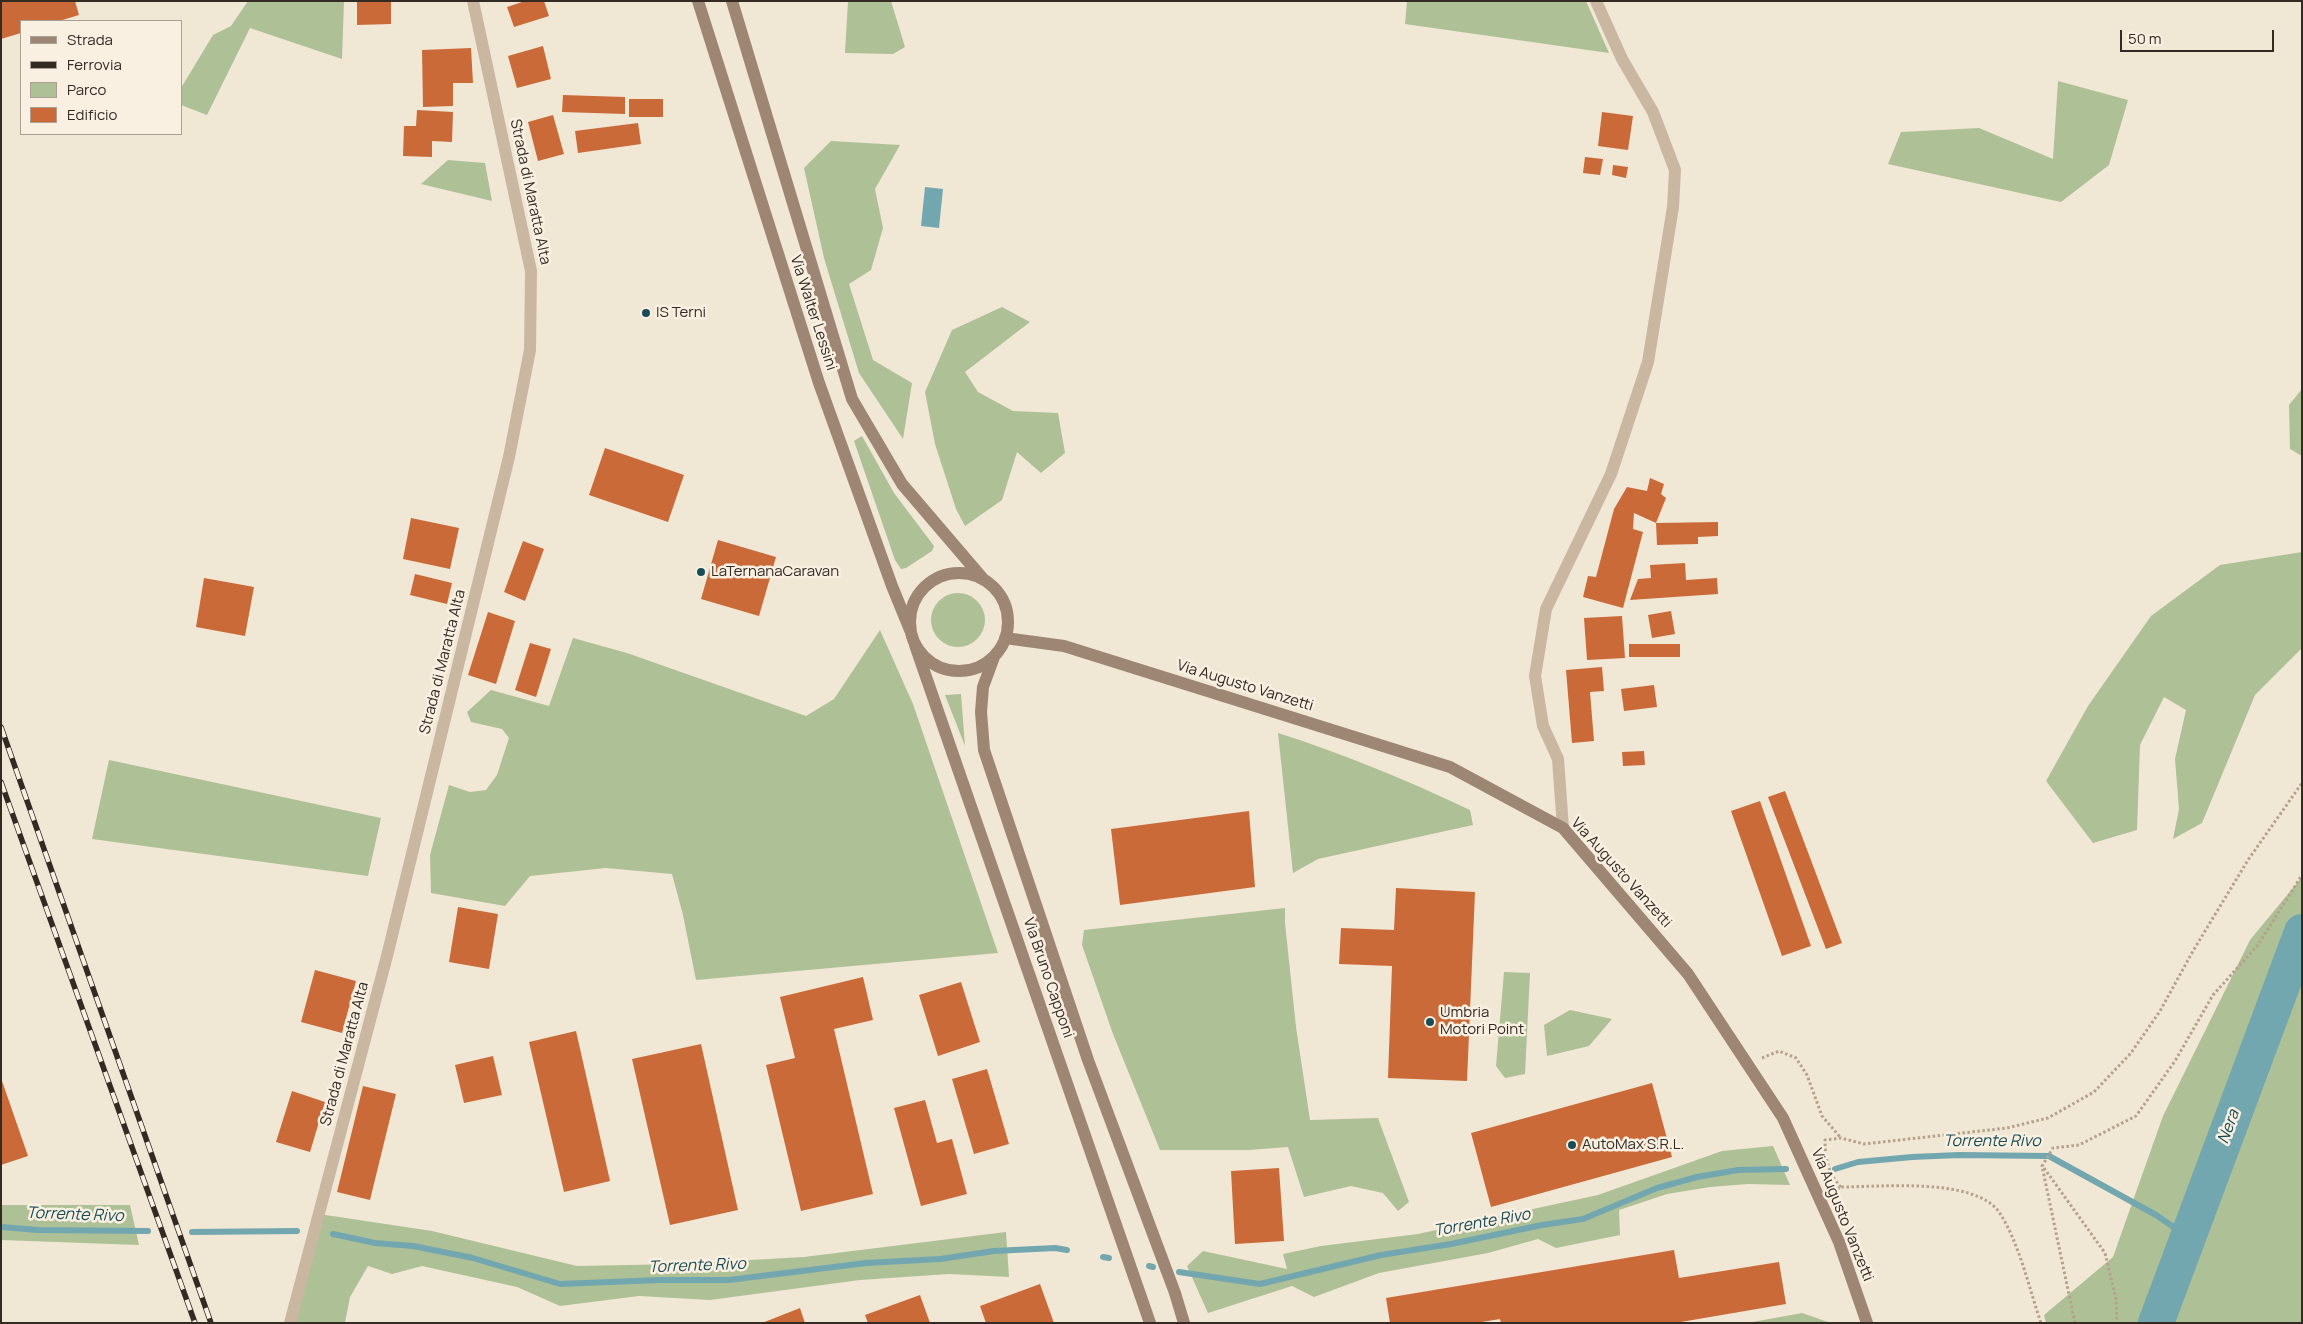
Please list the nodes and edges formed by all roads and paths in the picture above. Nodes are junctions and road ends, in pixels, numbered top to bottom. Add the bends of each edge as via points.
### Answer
1 (473, 1) edge
2 (698, 1) edge
3 (732, 1) edge
4 (1596, 1) edge
5 (984, 580) junction
6 (910, 630) junction
7 (1005, 638) junction
8 (916, 645) junction
9 (994, 657) junction
10 (2302, 783) edge
11 (1563, 828) junction
12 (2302, 875) edge
13 (1765, 1056) dead end
14 (1841, 1138) junction
15 (2042, 1166) junction
16 (290, 1323) edge
17 (1150, 1323) edge
18 (1184, 1323) edge
19 (1867, 1323) edge
20 (2040, 1323) edge
21 (2075, 1323) edge
22 (2116, 1323) edge

1 - 16 street, Strada di Maratta Alta via 531,271 530,350 509,457 394,928
2 - 6 main road, Via Walter Lessini via 819,383
3 - 5 main road, Via Walter Lessini via 852,399 902,484
4 - 11 street via 1622,58 1653,112 1675,170 1673,208 1648,362 1611,474 1546,609 1535,676 1543,726 1558,759
5 - 6 main road via 969,574 953,573 938,577 915,599 910,614
5 - 7 main road via 997,590 1005,605 1008,621
6 - 8 main road
7 - 9 main road
7 - 11 main road, Via Augusto Vanzetti via 1064,646 1450,767
8 - 9 main road via 931,662 952,670 981,666
8 - 17 main road, Via Bruno Capponi
9 - 18 main road, Via Bruno Capponi via 982,687 984,750 1088,1060
10 - 14 path via 2248,860 2160,1011 2131,1053 2094,1092 2048,1118 2006,1128 1864,1144
11 - 19 main road, Via Augusto Vanzetti via 1688,974 1783,1118 1839,1242
12 - 15 path via 2258,945 2213,995 2175,1062 2136,1116 2079,1145 2052,1148
13 - 14 path via 1779,1051 1796,1058 1807,1075 1822,1116
14 - 20 path via 1825,1140 1825,1147 1830,1173 1841,1187 1931,1187 1961,1191 1982,1199 1998,1211 2015,1246
15 - 21 path
15 - 22 path via 2105,1253 2116,1299

